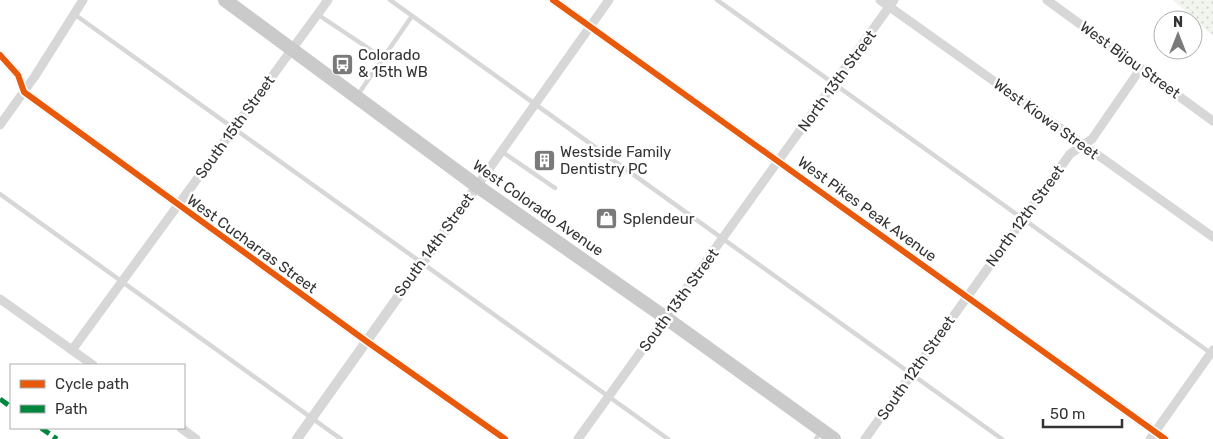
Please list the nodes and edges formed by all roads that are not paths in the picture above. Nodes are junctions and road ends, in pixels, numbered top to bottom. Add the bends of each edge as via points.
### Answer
1 (83, 0) edge
2 (225, 0) edge
3 (328, 0) edge
4 (390, 0) edge
5 (553, 0) edge
6 (609, 0) edge
7 (717, 0) edge
8 (880, 0) edge
9 (1047, 0) edge
10 (892, 3) edge
11 (74, 14) junction
12 (317, 14) junction
13 (412, 16) junction
14 (590, 26) junction
15 (292, 48) junction
16 (0, 54) edge
17 (383, 58) junction
18 (1141, 68) junction
19 (834, 84) junction
20 (24, 92) junction
21 (357, 96) junction
22 (534, 105) junction
23 (1213, 121) edge
24 (0, 124) edge
25 (234, 129) junction
26 (1082, 145) junction
27 (501, 151) junction
28 (779, 161) junction
29 (477, 186) junction
30 (554, 188) dead end
31 (0, 194) edge
32 (177, 205) junction
33 (1023, 218) junction
34 (1213, 237) edge
35 (723, 239) junction
36 (422, 262) junction
37 (121, 282) junction
38 (967, 296) junction
39 (0, 299) edge
40 (666, 318) junction
41 (366, 341) junction
42 (72, 350) junction
43 (1212, 353) edge
44 (92, 364) edge
45 (912, 374) junction
46 (609, 396) junction
47 (312, 418) junction
48 (182, 429) edge
49 (819, 434) edge
50 (1153, 435) edge
51 (196, 439) edge
52 (297, 439) edge
53 (341, 439) edge
54 (505, 439) edge
55 (578, 439) edge
56 (668, 439) edge
57 (834, 439) edge
58 (865, 439) edge
59 (1002, 439) edge
60 (1165, 439) edge

1 - 11 street
2 - 15 main road, West Colorado Avenue
3 - 12 street, South 15th Street
4 - 13 lane
5 - 14 street, West Pikes Peak Avenue
6 - 14 street, South 14th Street
7 - 19 lane
8 - 10 street, West Kiowa Street
9 - 18 street, West Bijou Street
10 - 19 street, North 13th Street
10 - 26 street, West Kiowa Street
11 - 20 street
11 - 25 lane
12 - 15 street, South 15th Street
12 - 17 lane
13 - 17 lane
13 - 22 lane
14 - 22 street, South 14th Street
14 - 28 street, West Pikes Peak Avenue
15 - 21 main road, West Colorado Avenue
15 - 25 street, South 15th Street
16 - 20 street, West Cucharras Street via 18,75
17 - 21 lane
18 - 23 street, West Bijou Street
18 - 26 street, North 12th Street via 1092,139
19 - 28 street, North 13th Street
19 - 33 lane
20 - 24 street
20 - 32 street, West Cucharras Street
21 - 29 main road, West Colorado Avenue
22 - 27 street, South 14th Street
22 - 35 lane
25 - 32 street, South 15th Street
25 - 36 lane
26 - 33 street, North 12th Street via 1070,154
26 - 34 street, West Kiowa Street
27 - 29 street, South 14th Street
27 - 30 lane
28 - 35 street, South 13th Street
28 - 38 street, West Pikes Peak Avenue
29 - 36 street, South 14th Street
29 - 40 main road, West Colorado Avenue
31 - 37 lane
32 - 37 street, South 15th Street
32 - 41 street, West Cucharras Street
33 - 38 street, North 12th Street
33 - 43 lane
35 - 40 street, South 13th Street
35 - 45 lane
36 - 41 street, South 14th Street
36 - 46 lane
37 - 42 street, South 15th Street
37 - 47 lane
38 - 45 street, South 12th Street
38 - 50 street, West Pikes Peak Avenue
39 - 42 street
40 - 46 street, South 13th Street
40 - 49 main road, West Colorado Avenue
41 - 47 street, South 14th Street
41 - 54 street, West Cucharras Street
42 - 44 street
43 - 50 street
45 - 58 street, South 12th Street
45 - 59 lane
46 - 55 street, South 13th Street
46 - 56 lane
47 - 52 street, South 14th Street
47 - 53 lane
48 - 51 street
49 - 57 main road, West Colorado Avenue
50 - 60 street, West Pikes Peak Avenue

